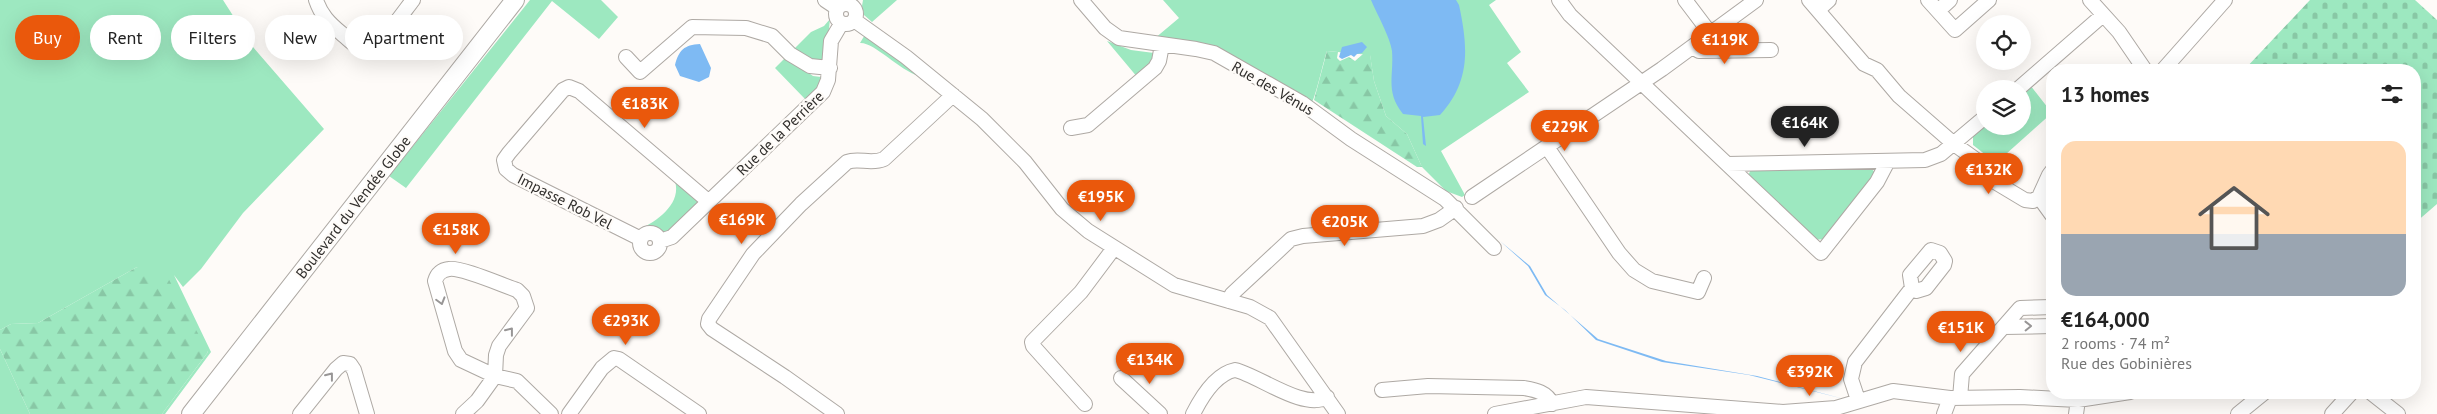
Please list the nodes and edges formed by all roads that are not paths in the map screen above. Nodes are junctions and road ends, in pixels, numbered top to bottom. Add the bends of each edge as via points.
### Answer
1 (316, 0) edge
2 (413, 0) edge
3 (515, 0) edge
4 (825, 0) edge
5 (1081, 0) edge
6 (1559, 0) edge
7 (1685, 0) edge
8 (1756, 0) edge
9 (1829, 0) edge
10 (1928, 0) edge
11 (1950, 0) edge
12 (1989, 0) edge
13 (2090, 0) edge
14 (2226, 0) edge
15 (853, 2) edge
16 (1814, 5) edge
17 (837, 8) junction
18 (1938, 11) junction
19 (2103, 15) junction
20 (848, 22) junction
21 (1710, 33) junction
22 (1162, 45) junction
23 (1692, 48) junction
24 (1771, 50) dead end
25 (626, 58) dead end
26 (2047, 64) edge
27 (2141, 64) edge
28 (2168, 64) edge
29 (2046, 65) edge
30 (830, 68) junction
31 (2028, 80) edge
32 (1642, 83) junction
33 (953, 95) junction
34 (1976, 125) edge
35 (1071, 128) dead end
36 (1954, 144) junction
37 (1547, 147) junction
38 (1888, 161) junction
39 (1727, 164) junction
40 (2046, 182) edge
41 (1472, 197) dead end
42 (2039, 197) junction
43 (708, 201) junction
44 (2046, 207) edge
45 (1456, 208) junction
46 (641, 239) joint
47 (1114, 248) junction
48 (1494, 248) dead end
49 (1704, 278) dead end
50 (1912, 288) dead end
51 (1229, 301) junction
52 (2046, 307) edge
53 (2046, 326) edge
54 (2004, 327) junction
55 (495, 376) junction
56 (1121, 378) dead end
57 (1382, 390) dead end
58 (1327, 398) junction
59 (1955, 398) junction
60 (2096, 399) edge
61 (2256, 399) edge
62 (2346, 399) edge
63 (2379, 399) edge
64 (1085, 404) dead end
65 (1552, 404) junction
66 (1850, 406) edge
67 (2077, 407) edge
68 (192, 414) edge
69 (300, 414) edge
70 (367, 414) edge
71 (463, 414) edge
72 (550, 414) edge
73 (569, 414) edge
74 (699, 414) edge
75 (837, 414) edge
76 (1160, 414) edge
77 (1192, 414) edge
78 (1338, 414) edge
79 (1495, 414) edge
80 (1944, 414) edge
81 (2238, 414) edge
82 (2332, 414) edge
83 (2398, 414) edge

1 - 2 street via 327,21 364,49 380,41
3 - 68 main road, Boulevard du Vendée Globe
4 - 17 street
5 - 22 street, Rue des Vénus via 1111,34 1127,41
6 - 32 street via 1570,15
7 - 21 street
8 - 21 street
9 - 16 street
10 - 18 street
11 - 18 street
12 - 18 street via 1955,30
13 - 19 street
14 - 28 street
15 - 17 street
15 - 20 street via 856,12
16 - 36 street via 1864,64 1877,70 1900,96
17 - 20 street via 836,17
19 - 26 street
19 - 27 street
20 - 30 street, Rue de la Perrière via 832,41
20 - 33 street via 906,56
21 - 23 street
22 - 35 street via 1160,61 1155,68 1088,125
22 - 45 street, Rue des Vénus via 1205,50 1223,58 1313,110
23 - 24 street via 1698,51
23 - 32 street
25 - 30 street via 640,72 692,27 746,28 772,36 788,52 810,66
29 - 31 street
30 - 43 street, Rue de la Perrière via 823,92
32 - 37 street
32 - 39 street
33 - 47 street via 1014,149 1062,209
33 - 75 street via 884,159 873,163 847,162 801,204 753,254 709,319 712,329
34 - 36 street
36 - 38 street via 1925,160
36 - 42 street via 1982,164 2003,188 2025,200 2034,201
37 - 41 street
37 - 49 street via 1634,270 1652,281 1698,292
38 - 39 street
38 - 39 street via 1877,182 1821,253
40 - 42 street
42 - 44 street
43 - 46 street, Rue de la Perrière via 672,237 660,241 658,250 651,253 642,249
43 - 46 street, Impasse Rob Vel via 580,91 569,87 563,90 509,153 504,160 506,169
45 - 48 street, Rue des Vénus
45 - 51 street via 1423,226 1291,239 1232,294
47 - 51 street via 1174,285
47 - 64 street via 1081,292 1032,342 1032,346
50 - 66 street via 1855,362 1850,379
51 - 58 street via 1259,310 1270,318
52 - 54 street via 2020,308
54 -> 53 street
54 - 59 street via 1962,374
55 -> 55 street via 499,346 527,308 523,296 517,290 454,269 442,270 435,281 456,351 461,360
55 - 71 street
55 - 72 street via 517,381
56 - 76 street
57 - 65 street via 1428,386 1524,388 1545,394
58 - 77 street via 1299,397 1235,370 1210,388
58 - 78 street
59 - 66 street via 1893,391
59 - 67 street via 2020,397
59 - 80 street
60 - 67 street
61 - 81 street
62 - 82 street
63 - 83 street
65 - 66 street via 1586,397 1783,412
65 - 79 street
69 -> 70 street via 343,363 350,364 354,370
73 - 74 street via 602,368 614,358

